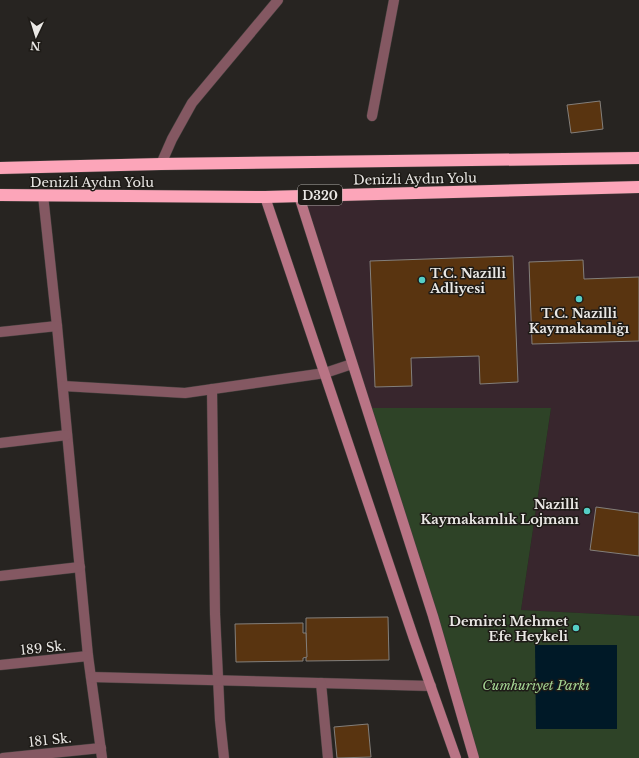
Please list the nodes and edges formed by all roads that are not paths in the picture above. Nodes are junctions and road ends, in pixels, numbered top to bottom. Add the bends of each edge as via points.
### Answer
1 (278, 0) edge
2 (394, 0) edge
3 (372, 116) dead end
4 (639, 158) edge
5 (161, 164) junction
6 (0, 168) edge
7 (639, 187) edge
8 (0, 195) edge
9 (44, 195) junction
10 (299, 196) junction
11 (266, 197) junction
12 (57, 326) junction
13 (0, 332) edge
14 (352, 364) junction
15 (325, 373) junction
16 (63, 386) junction
17 (212, 389) junction
18 (67, 435) junction
19 (0, 444) edge
20 (80, 567) junction
21 (0, 576) edge
22 (88, 656) junction
23 (0, 665) edge
24 (91, 677) junction
25 (218, 680) junction
26 (321, 683) junction
27 (430, 686) junction
28 (102, 753) edge
29 (3, 758) edge
30 (224, 758) edge
31 (328, 758) edge
32 (456, 758) edge
33 (474, 758) edge

1 - 5 street via 192,103
2 - 3 street
4 - 5 highway, Denizli Aydın Yolu
5 - 6 highway, Denizli Aydın Yolu
7 - 10 highway, Denizli Aydın Yolu / D320
8 - 9 highway, Denizli Aydın Yolu / D320
9 - 11 highway, Denizli Aydın Yolu / D320
9 - 12 street
10 - 11 highway, Denizli Aydın Yolu / D320
10 - 14 main road
11 - 15 main road
12 - 13 street
12 - 16 street
14 - 15 street
14 - 33 main road via 433,616
15 - 17 street
15 - 27 main road
16 - 17 street via 185,393
16 - 18 street
17 - 25 street
18 - 19 street
18 - 20 street
20 - 21 street
20 - 22 street
22 - 23 street, 189 Sk.
22 - 24 street
24 - 25 street
24 - 28 street
25 - 26 street
25 - 30 street
26 - 27 street
26 - 31 street
27 - 32 main road
28 - 29 street, 181 Sk.

